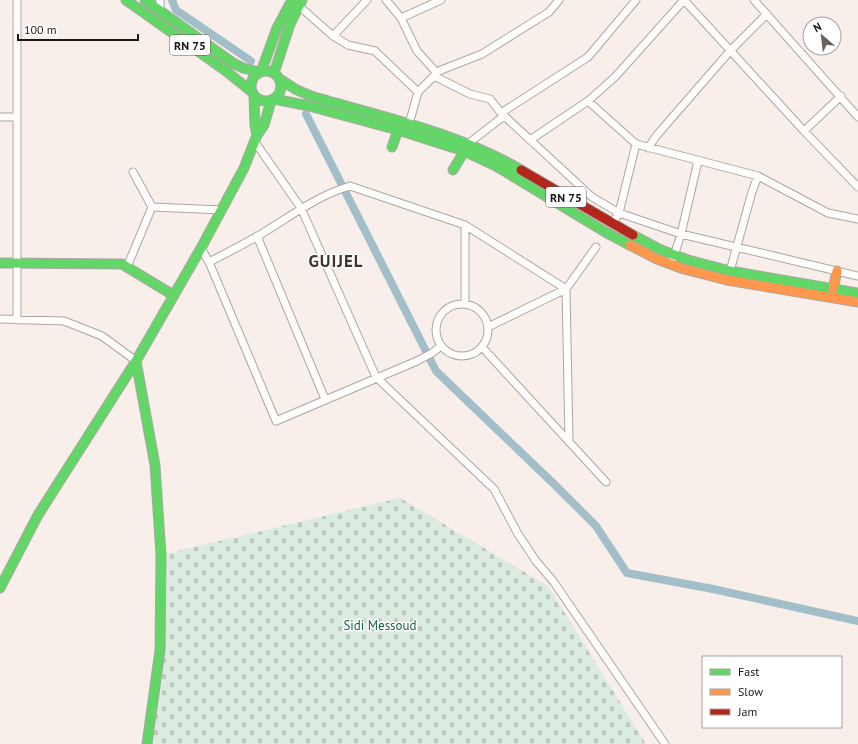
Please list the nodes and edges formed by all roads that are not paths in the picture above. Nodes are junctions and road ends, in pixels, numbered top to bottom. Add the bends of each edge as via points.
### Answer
1 (17, 0) edge
2 (126, 0) edge
3 (145, 0) edge
4 (160, 0) edge
5 (367, 0) edge
6 (386, 0) edge
7 (441, 0) edge
8 (559, 0) edge
9 (636, 0) edge
10 (684, 0) edge
11 (754, 0) edge
12 (297, 2) edge
13 (160, 11) junction
14 (767, 14) junction
15 (400, 18) junction
16 (333, 36) junction
17 (730, 51) junction
18 (260, 72) junction
19 (435, 74) junction
20 (277, 76) junction
21 (418, 92) junction
22 (253, 94) junction
23 (840, 96) junction
24 (273, 100) junction
25 (588, 101) junction
26 (502, 115) junction
27 (0, 117) edge
28 (17, 117) junction
29 (858, 117) edge
30 (409, 124) junction
31 (398, 130) junction
32 (804, 131) junction
33 (256, 139) junction
34 (530, 140) junction
35 (636, 144) junction
36 (392, 147) dead end
37 (466, 147) junction
38 (648, 148) junction
39 (698, 161) junction
40 (454, 170) dead end
41 (133, 172) dead end
42 (758, 176) junction
43 (858, 187) edge
44 (152, 207) junction
45 (301, 208) junction
46 (222, 210) junction
47 (619, 213) junction
48 (858, 220) edge
49 (612, 224) junction
50 (465, 225) junction
51 (681, 234) junction
52 (257, 236) junction
53 (596, 246) dead end
54 (735, 247) junction
55 (201, 248) junction
56 (672, 260) junction
57 (16, 262) junction
58 (209, 262) junction
59 (0, 263) edge
60 (127, 267) junction
61 (730, 271) junction
62 (837, 271) junction
63 (858, 276) edge
64 (566, 289) junction
65 (833, 289) junction
66 (858, 293) edge
67 (173, 295) junction
68 (858, 302) edge
69 (465, 304) junction
70 (0, 319) edge
71 (16, 320) junction
72 (488, 327) junction
73 (441, 346) junction
74 (482, 347) junction
75 (136, 361) junction
76 (376, 377) junction
77 (325, 399) junction
78 (569, 440) junction
79 (606, 482) dead end
80 (0, 588) edge
81 (147, 744) edge
82 (665, 744) edge

1 - 28 street
2 - 22 main road, RN 75 via 231,75
3 - 13 main road, RN 75
4 - 13 street
5 - 16 street
6 - 15 street
7 - 15 street
8 - 19 street via 549,12 482,54
9 - 26 street via 588,57
10 - 17 street
10 - 25 street via 615,77
11 - 14 street
12 - 16 street
12 - 18 main road via 277,28
12 - 20 main road
13 - 18 main road, RN 75 via 233,63
14 - 17 street
14 - 23 street
15 - 19 street via 418,51
16 - 21 street via 348,45 375,51
17 - 32 street
17 - 38 street via 656,135
18 - 20 main road via 268,71
18 - 22 main road via 251,83
19 - 21 street
19 - 26 street via 470,94 490,99
20 - 24 main road via 282,88
20 - 30 main road, RN 75 via 295,89 311,96
21 - 30 street
22 - 24 main road via 262,101
22 - 33 main road
23 - 29 street
23 - 32 street
24 - 31 main road, RN 75 via 310,106
24 - 33 main road
25 - 34 street
25 - 35 street
26 - 34 street
26 - 37 street
27 - 28 street
28 - 57 street
30 - 37 main road, RN 75 via 446,135
31 - 36 main road
31 - 37 main road, RN 75
32 - 43 street
33 - 45 street
33 - 46 main road
34 - 47 street via 592,197
35 - 38 street
35 - 47 street
37 - 40 main road
37 - 49 main road, RN 75 via 500,158
37 - 56 main road, RN 75 via 607,233
38 - 39 street
39 - 42 street
39 - 51 street
41 - 44 street
42 - 48 street via 828,213
42 - 54 street
44 - 46 street
44 - 60 street
45 - 50 street via 350,186
45 - 52 street
45 - 76 street
46 - 55 main road
47 - 49 street
47 - 51 street
49 - 56 main road, RN 75 via 648,243
50 - 64 street
50 - 69 street
51 - 54 street
51 - 56 street
52 - 58 street
52 - 77 street
53 - 64 street
54 - 61 street
54 - 62 street
55 - 58 street
55 - 67 main road
56 - 61 main road, RN 75
56 - 68 main road, RN 75 via 712,277
57 - 59 main road
57 - 60 main road via 122,264
57 - 71 street
58 - 77 street via 276,421
60 - 67 main road
61 - 65 main road, RN 75
62 - 63 street
62 - 65 main road
64 - 72 street
64 - 78 street
65 - 66 main road, RN 75
67 - 75 main road
69 - 72 street via 477,308 484,315
69 - 73 street via 452,306 439,318 436,335
70 - 71 street
71 - 75 street via 64,321 102,336
72 - 74 street via 487,340
73 - 74 street via 451,354 460,356 476,353
73 - 76 street via 417,361
74 - 78 street
75 - 80 main road via 38,515
75 - 81 main road via 155,465 161,555 160,650
76 - 77 street
76 - 82 street via 494,490 536,561 557,587
78 - 79 street

